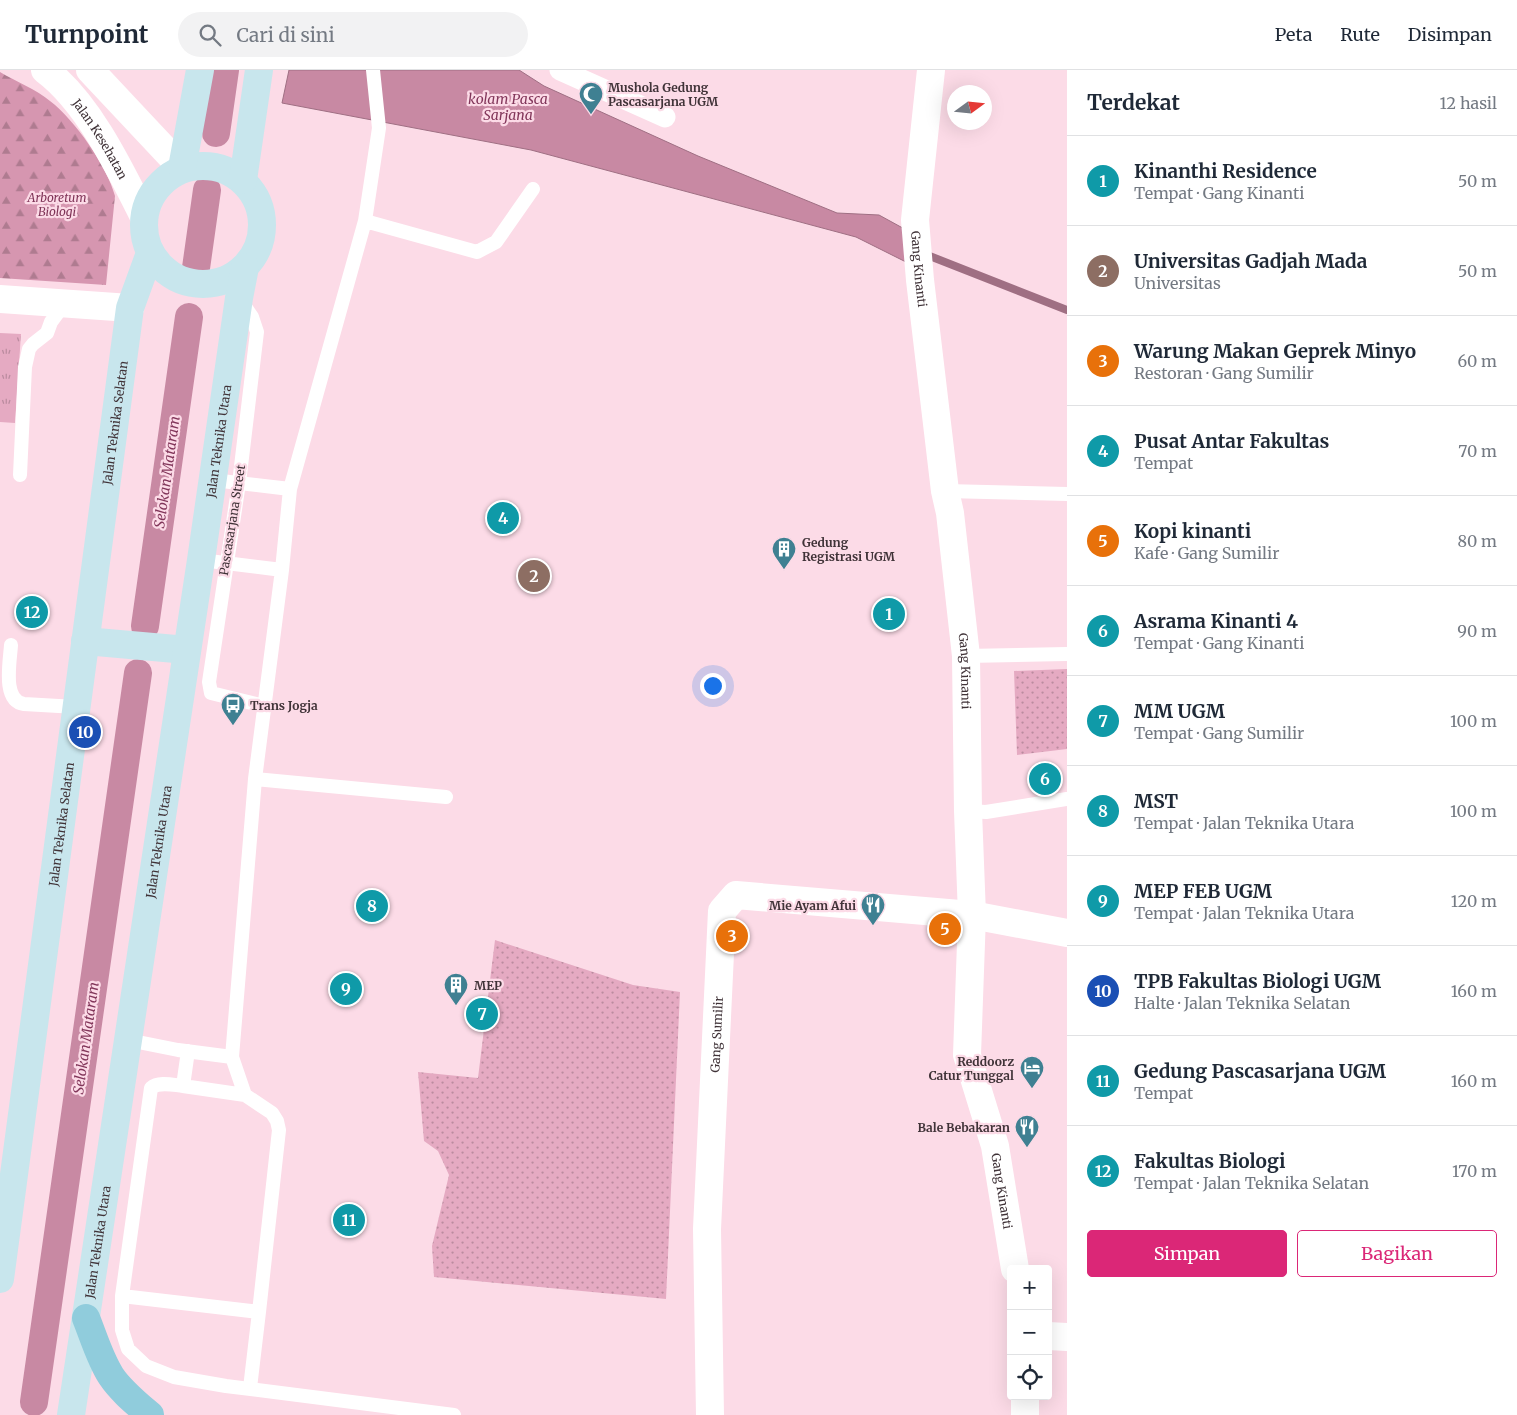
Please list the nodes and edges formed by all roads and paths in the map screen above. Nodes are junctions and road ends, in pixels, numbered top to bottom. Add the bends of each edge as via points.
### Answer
1 (45, 70) edge
2 (90, 70) edge
3 (200, 70) edge
4 (259, 70) edge
5 (373, 70) edge
6 (560, 70) edge
7 (931, 70) edge
8 (665, 117) dead end
9 (190, 167) junction
10 (236, 176) junction
11 (533, 189) dead end
12 (144, 216) junction
13 (365, 221) junction
14 (150, 253) junction
15 (245, 267) junction
16 (0, 299) edge
17 (65, 304) junction
18 (130, 308) junction
19 (20, 475) dead end
20 (226, 482) junction
21 (290, 489) junction
22 (945, 491) junction
23 (1067, 494) edge
24 (201, 560) junction
25 (282, 570) junction
26 (85, 642) junction
27 (11, 645) dead end
28 (187, 650) junction
29 (1067, 654) edge
30 (966, 656) junction
31 (264, 706) junction
32 (76, 707) junction
33 (255, 779) junction
34 (446, 797) dead end
35 (1067, 799) edge
36 (968, 811) junction
37 (972, 915) junction
38 (1067, 933) edge
39 (128, 1040) junction
40 (188, 1051) junction
41 (232, 1057) junction
42 (183, 1086) junction
43 (245, 1095) junction
44 (1015, 1265) edge
45 (0, 1279) edge
46 (122, 1296) junction
47 (259, 1312) junction
48 (86, 1318) junction
49 (1052, 1336) edge
50 (1067, 1336) edge
51 (250, 1388) junction
52 (1025, 1400) edge
53 (71, 1415) edge
54 (150, 1415) edge
55 (454, 1415) edge
56 (710, 1415) edge
57 (1025, 1415) edge

1 - 12 street, Jalan Kesehatan via 77,102 96,130
2 - 9 street
3 - 9 main road
4 - 10 main road
5 - 13 lane via 379,128
6 - 8 street
7 - 22 street, Gang Kinanti via 915,220
9 - 10 main road via 214,166
9 - 12 main road via 168,176 156,187
10 - 15 main road via 255,196 261,214 262,233 256,251
11 - 13 lane via 496,242 477,252
12 - 14 main road via 144,235
13 - 21 lane
14 - 15 main road via 161,268 176,279 194,284 213,284 230,278
14 - 18 main road, Jalan Teknika Selatan
15 - 20 main road, Jalan Teknika Utara via 239,298
16 - 17 street
17 - 18 street
17 - 19 lane via 47,333 33,344 27,355
18 - 26 main road, Jalan Teknika Selatan
20 - 21 lane
20 - 24 main road, Jalan Teknika Utara
20 - 31 lane, Pascasarjana Street via 208,682 212,693
21 - 25 lane
22 - 23 lane
22 - 30 street, Gang Kinanti
24 - 25 lane
24 - 28 main road, Jalan Teknika Utara
25 - 31 lane
26 - 28 main road
26 - 32 main road, Jalan Teknika Selatan
27 - 32 lane via 9,690 14,700 24,704
28 - 39 main road, Jalan Teknika Utara
29 - 30 lane
30 - 36 street, Gang Kinanti
31 - 33 lane
32 - 45 main road, Jalan Teknika Selatan
33 - 34 lane
33 - 41 lane
35 - 36 lane via 986,812
36 - 37 street, Gang Kinanti
37 - 38 street
37 - 44 street, Gang Kinanti via 967,1055 995,1146
37 - 56 street, Gang Sumilir via 736,895 722,911 707,1229
39 - 40 lane
39 - 48 main road, Jalan Teknika Utara
40 - 41 lane
40 - 42 lane
41 - 43 lane
42 - 43 lane
42 - 46 lane via 155,1084 151,1088
43 - 47 lane via 272,1113 279,1130
46 - 47 lane
46 - 51 lane via 122,1330 128,1349 146,1366 174,1377
47 - 51 lane
48 - 53 main road, Jalan Teknika Utara
48 - 54 main road via 112,1376 124,1392
49 - 50 street
51 - 55 lane
52 - 57 street

